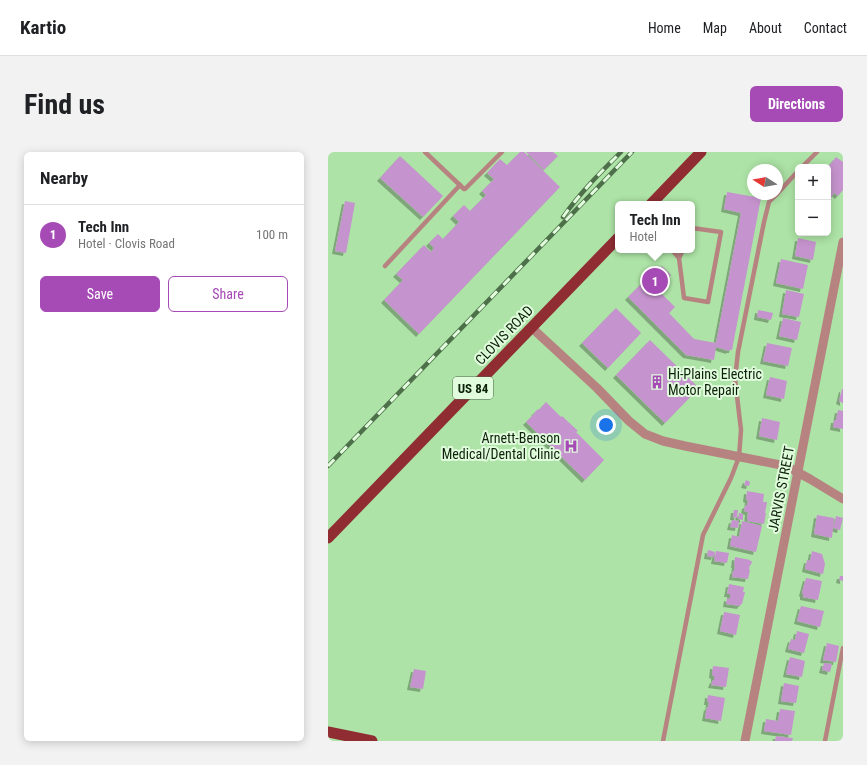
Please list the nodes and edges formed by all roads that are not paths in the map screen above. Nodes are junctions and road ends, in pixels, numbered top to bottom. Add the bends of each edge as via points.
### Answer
1 (425, 152) edge
2 (502, 152) edge
3 (702, 152) edge
4 (817, 152) edge
5 (805, 164) edge
6 (795, 174) edge
7 (460, 186) junction
8 (783, 187) edge
9 (771, 200) edge
10 (654, 201) edge
11 (695, 228) edge
12 (615, 241) edge
13 (843, 242) edge
14 (675, 253) edge
15 (682, 253) edge
16 (679, 258) junction
17 (385, 266) dead end
18 (532, 328) junction
19 (739, 457) junction
20 (799, 472) junction
21 (843, 499) edge
22 (328, 538) edge
23 (843, 648) edge
24 (328, 732) edge
25 (372, 741) edge
26 (663, 741) edge
27 (746, 741) edge
28 (825, 741) edge

1 - 7 lane
2 - 7 lane via 467,189
3 - 10 highway
4 - 5 lane
6 - 8 lane
7 - 17 lane
9 - 19 lane via 764,222 738,352 735,378 741,430
11 - 16 lane via 721,232 708,302 684,298
12 - 18 highway, CLOVIS ROAD / US 84
13 - 20 street, JARVIS STREET
14 - 16 lane
15 - 16 lane
18 - 19 street via 645,434 664,441
18 - 22 highway, CLOVIS ROAD / US 84
19 - 20 street via 786,466
19 - 26 lane via 702,535
20 - 21 street
20 - 27 street, JARVIS STREET
23 - 28 lane
24 - 25 highway

